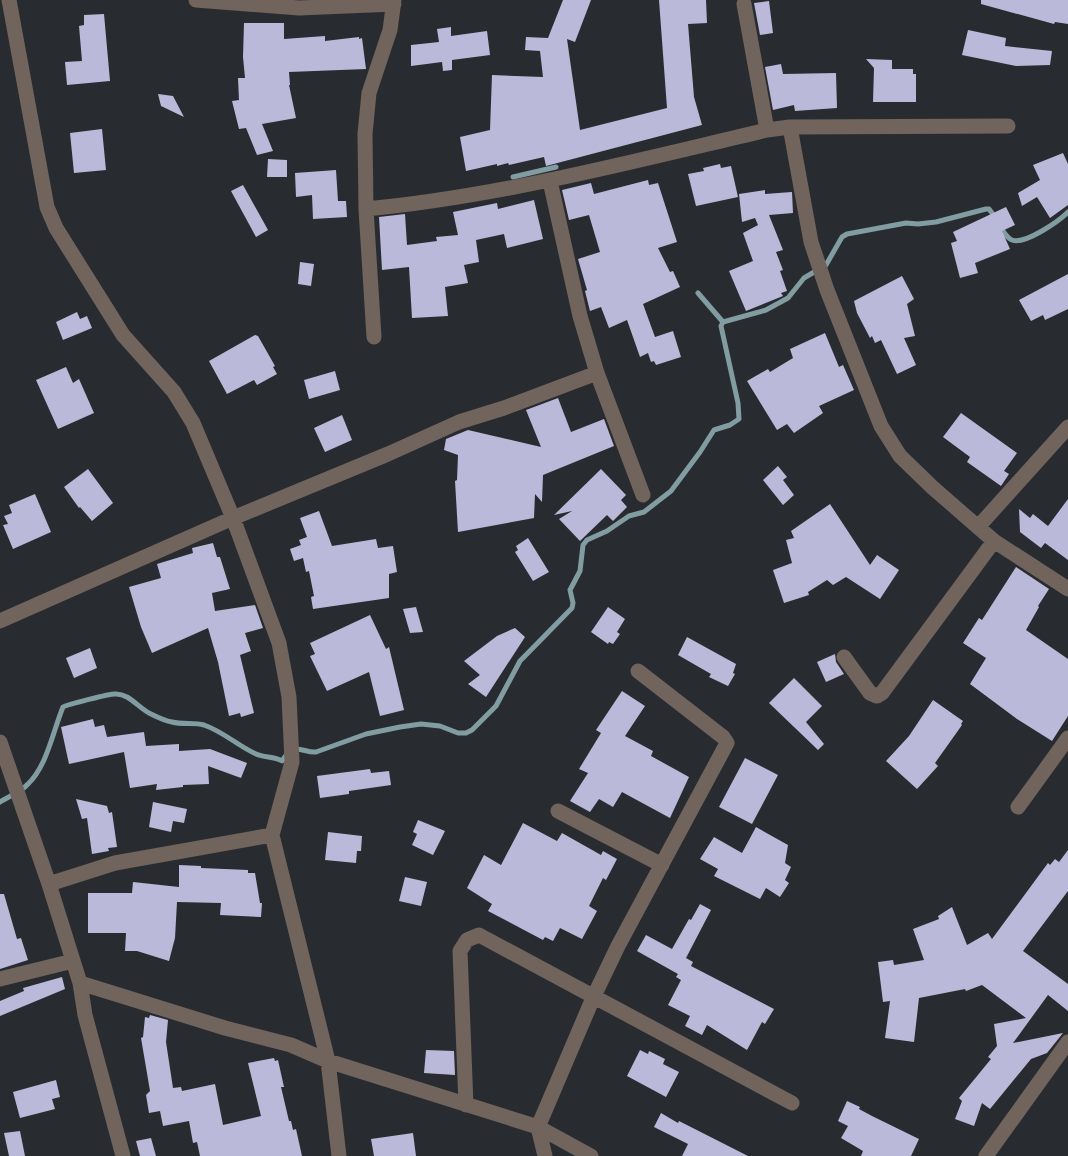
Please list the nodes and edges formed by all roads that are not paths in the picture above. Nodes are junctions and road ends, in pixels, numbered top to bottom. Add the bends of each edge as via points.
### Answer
1 (9, 0) edge
2 (196, 0) edge
3 (219, 1) edge
4 (394, 2) edge
5 (744, 4) dead end
6 (1008, 126) dead end
7 (790, 128) junction
8 (767, 130) junction
9 (550, 181) junction
10 (366, 209) junction
11 (374, 337) dead end
12 (597, 373) junction
13 (1068, 427) edge
14 (643, 495) dead end
15 (233, 518) junction
16 (978, 527) junction
17 (994, 541) junction
18 (1068, 589) edge
19 (0, 621) edge
20 (844, 657) dead end
21 (638, 671) dead end
22 (1068, 738) edge
23 (0, 742) edge
24 (1018, 807) dead end
25 (558, 811) dead end
26 (272, 835) junction
27 (662, 866) junction
28 (49, 884) junction
29 (73, 961) junction
30 (0, 979) edge
31 (80, 983) junction
32 (593, 998) junction
33 (1068, 1042) edge
34 (328, 1061) junction
35 (792, 1103) dead end
36 (466, 1105) junction
37 (538, 1127) junction
38 (123, 1156) edge
39 (339, 1156) edge
40 (545, 1156) edge
41 (591, 1156) edge
42 (986, 1156) edge

1 - 15 street via 46,207 123,335 174,392 193,423
2 - 3 street
3 - 4 street via 299,8
4 - 10 street via 390,30 369,93
5 - 8 street
6 - 7 street
7 - 8 street
7 - 16 street via 811,242 880,426 900,456
8 - 9 street
9 - 10 street via 444,201
9 - 12 street
10 - 11 street
12 - 14 street
12 - 15 street via 459,422
13 - 16 street
15 - 19 street
15 - 26 street via 279,644 290,697 292,762
16 - 17 street
17 - 18 street
17 - 20 street via 882,693 870,693
21 - 27 street via 727,743
22 - 24 street
23 - 28 street
25 - 27 street
26 - 28 street via 115,863
26 - 34 street
27 - 32 street
28 - 29 street
29 - 30 street
29 - 31 street
31 - 34 street via 291,1045
31 - 38 street
32 - 35 street
32 - 36 street via 479,935 466,940 460,951
32 - 37 street
33 - 42 street
34 - 36 street
34 - 39 street
36 - 37 street
37 - 40 street
37 - 41 street

